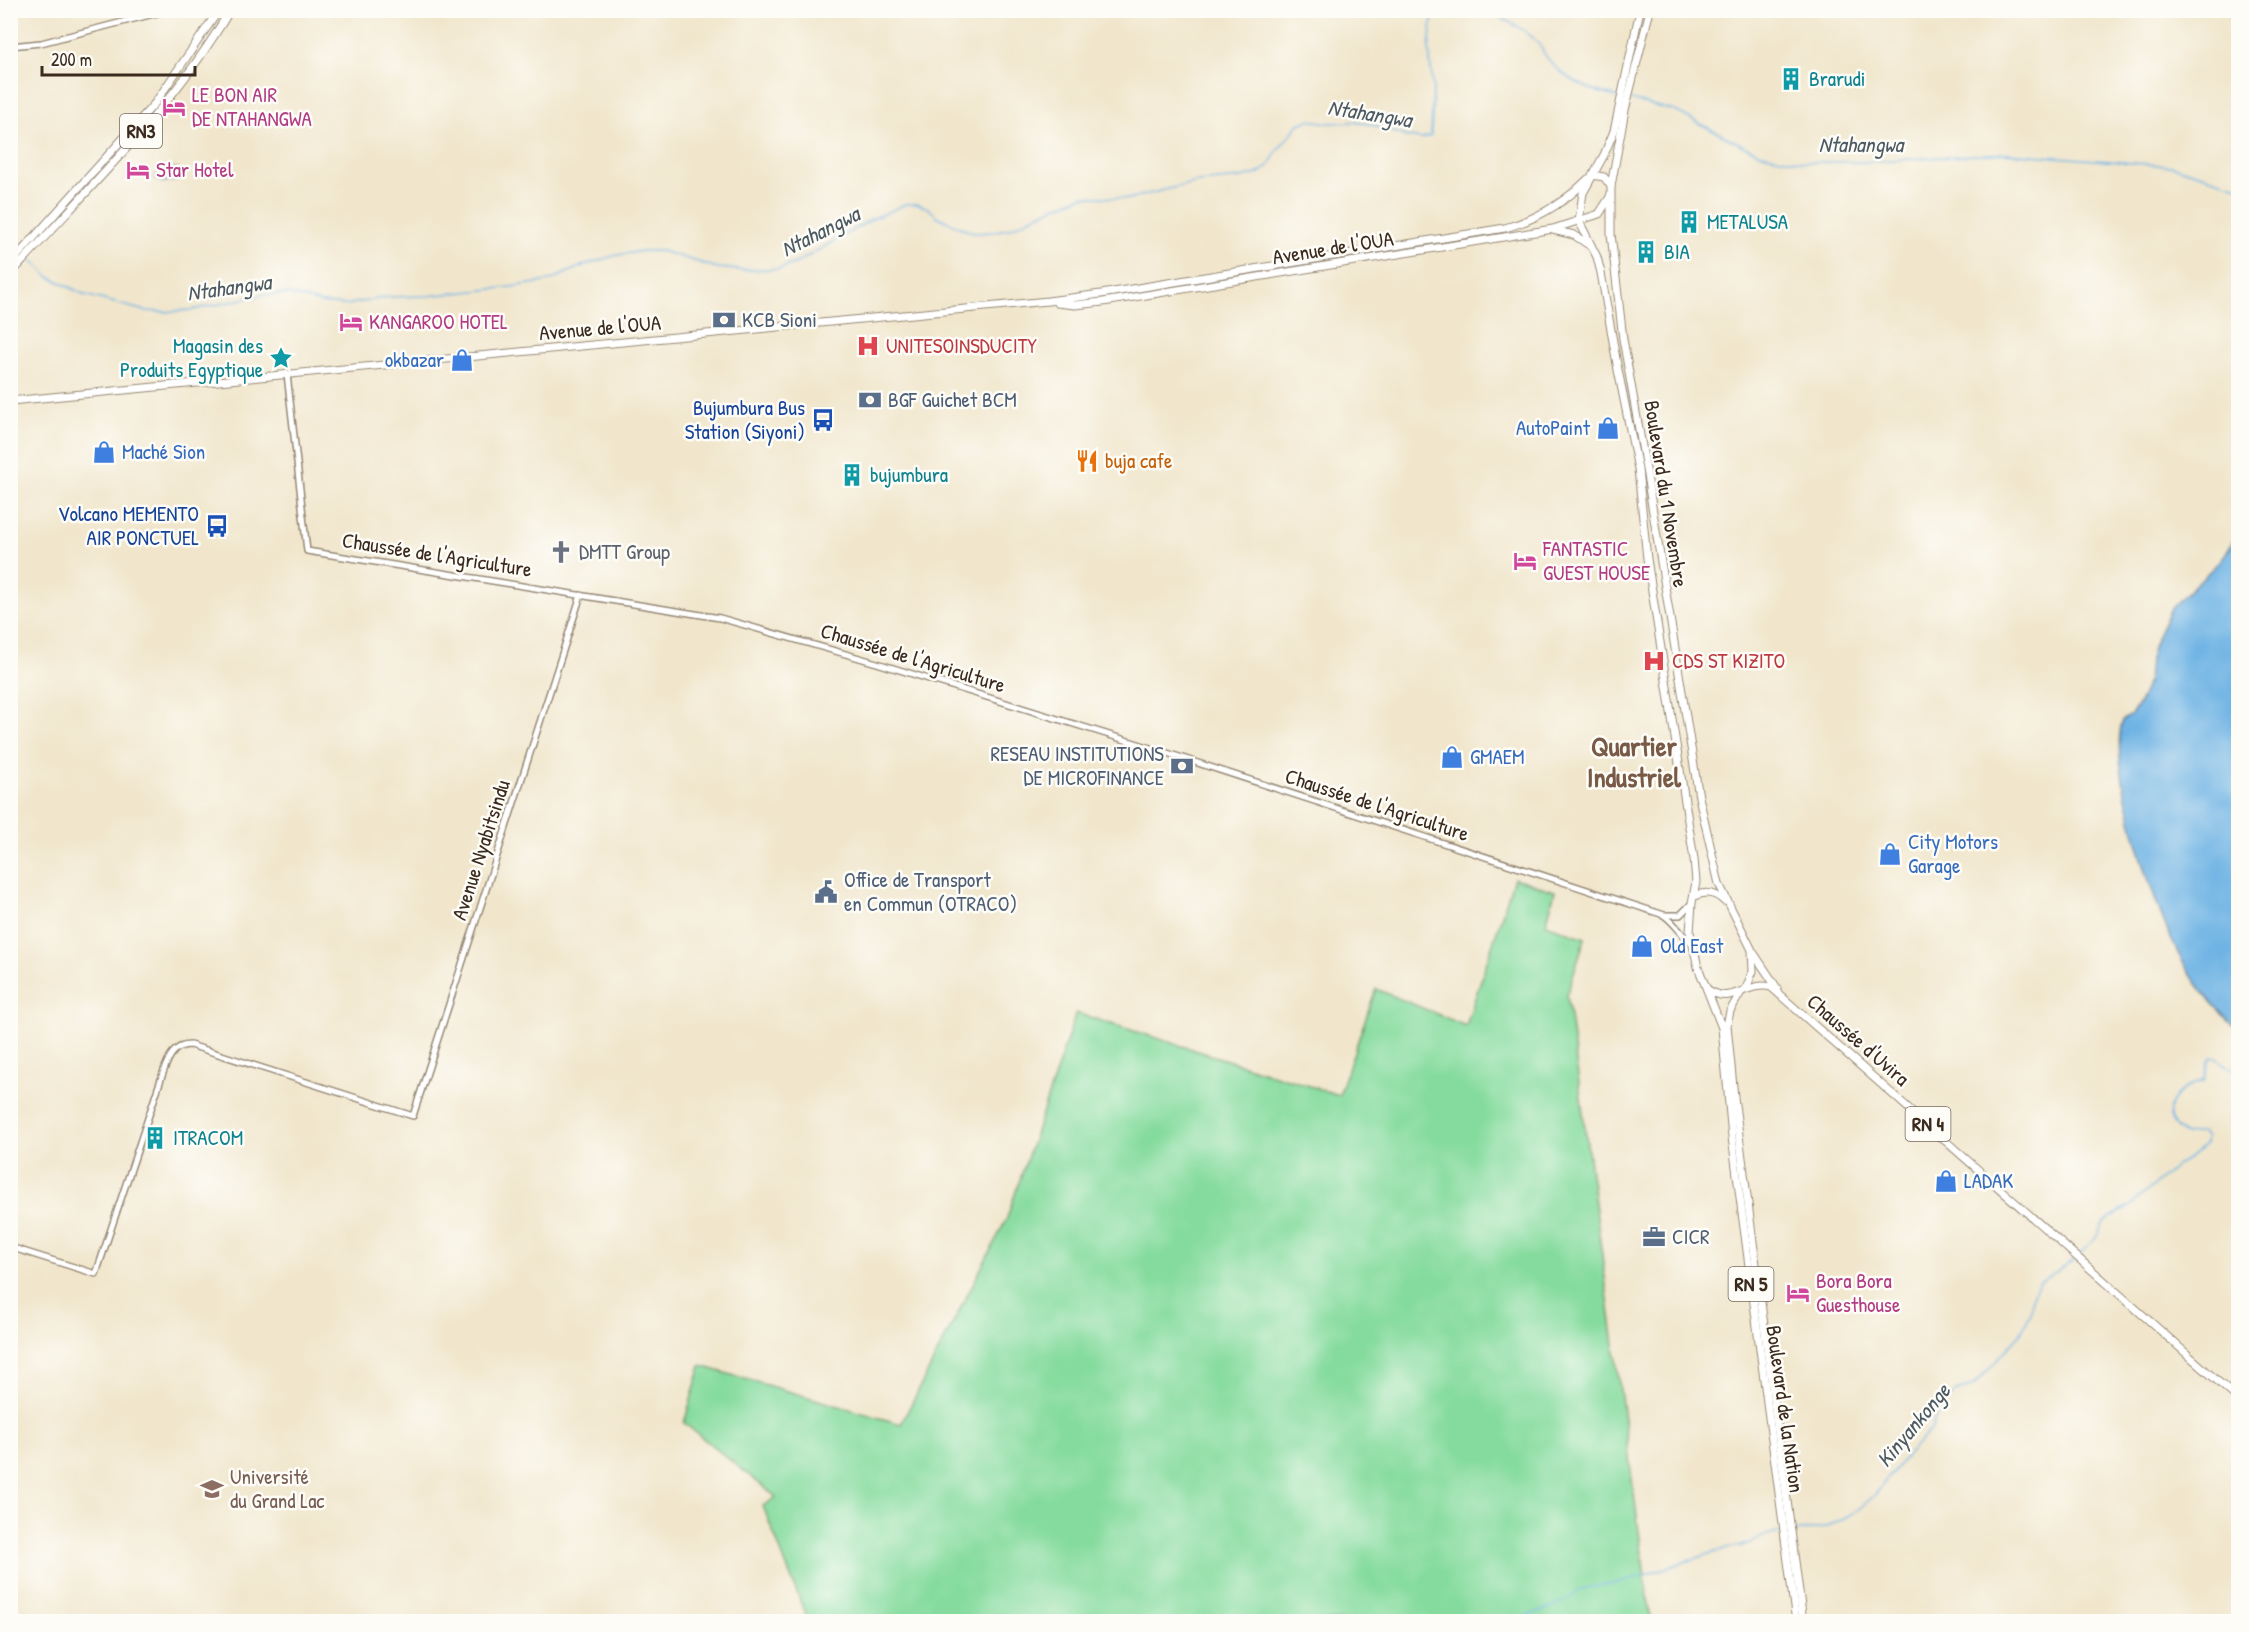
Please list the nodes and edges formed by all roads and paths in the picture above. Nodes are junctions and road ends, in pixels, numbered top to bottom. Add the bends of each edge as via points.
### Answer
1 (169, 10) edge
2 (219, 10) edge
3 (230, 10) edge
4 (1640, 10) edge
5 (1650, 10) edge
6 (10, 46) edge
7 (1627, 84) junction
8 (1622, 109) junction
9 (1592, 175) junction
10 (1611, 186) junction
11 (1610, 196) junction
12 (1580, 221) junction
13 (1553, 229) junction
14 (37, 240) junction
15 (1591, 246) junction
16 (13, 265) edge
17 (10, 276) edge
18 (1102, 298) junction
19 (1628, 368) junction
20 (1618, 370) junction
21 (287, 374) junction
22 (10, 401) edge
23 (581, 595) junction
24 (1679, 676) junction
25 (1666, 678) junction
26 (1693, 900) junction
27 (1728, 905) junction
28 (1664, 915) junction
29 (1692, 943) junction
30 (1752, 950) junction
31 (1707, 989) junction
32 (1743, 991) junction
33 (1782, 996) junction
34 (1725, 1039) junction
35 (10, 1247) edge
36 (2238, 1399) edge
37 (1789, 1538) junction
38 (1797, 1622) edge
39 (1803, 1622) edge

1 - 6 street via 41,44
2 - 14 main road, RN3 via 155,103
3 - 14 main road, RN3 via 162,107
4 - 7 main road
5 - 7 main road
7 - 8 main road, Boulevard du 1 Novembre
8 - 9 main road, Boulevard du 1 Novembre
8 - 10 main road, Boulevard du 1 Novembre
9 - 10 main road via 1604,177
9 - 12 main road, Boulevard du 1 Novembre via 1583,193
9 - 18 main road, Avenue de l'OUA via 1550,210 1505,228
10 - 11 main road, Boulevard du 1 Novembre
11 - 12 main road, Avenue de l'OUA via 1599,214
11 - 19 main road, Boulevard du 1 Novembre
12 - 13 main road, Avenue de l'OUA
12 - 15 main road, Boulevard du 1 Novembre
13 - 15 main road via 1574,234
13 - 18 main road, Avenue de l'OUA
14 - 16 main road, RN3
15 - 20 main road, Boulevard du 1 Novembre via 1601,273
16 - 17 main road, RN3
18 - 21 main road, Avenue de l'OUA via 1075,305 1048,301
19 - 20 main road
19 - 24 main road, Boulevard du 1 Novembre
20 - 25 main road, Boulevard du 1 Novembre via 1638,469 1647,559
21 - 22 main road, Avenue de l'OUA
21 - 23 street, Chaussée de l'Agriculture via 307,551
23 - 28 street, Chaussée de l'Agriculture via 720,618 848,654
23 - 35 street, Avenue Nyabitsindu via 413,1116 182,1045 172,1053 163,1072 96,1274
24 - 25 main road
24 - 27 main road, Boulevard du 1 Novembre via 1699,797 1719,884
25 - 26 main road, Boulevard du 1 Novembre via 1694,860
26 - 27 main road via 1701,893 1714,893
26 - 28 street via 1680,915
26 - 29 main road, Boulevard du 1 Novembre
27 - 30 main road, Boulevard du 1 Novembre
28 - 29 street, Chaussée de l'Agriculture
29 - 31 main road, Boulevard du 1 Novembre
30 - 32 main road via 1753,970
30 - 33 main road, RN 4
31 - 32 main road via 1724,996
31 - 34 main road, Boulevard de la Nation
32 - 33 main road, RN 4 via 1764,985
32 - 34 main road, Boulevard de la Nation via 1730,1011
33 - 36 main road, Chaussée d'Uvira / RN 4
34 - 37 main road, Boulevard de la Nation / RN 5
37 - 38 main road, Boulevard de la Nation / RN 5
37 - 39 main road, Boulevard de la Nation / RN 5

